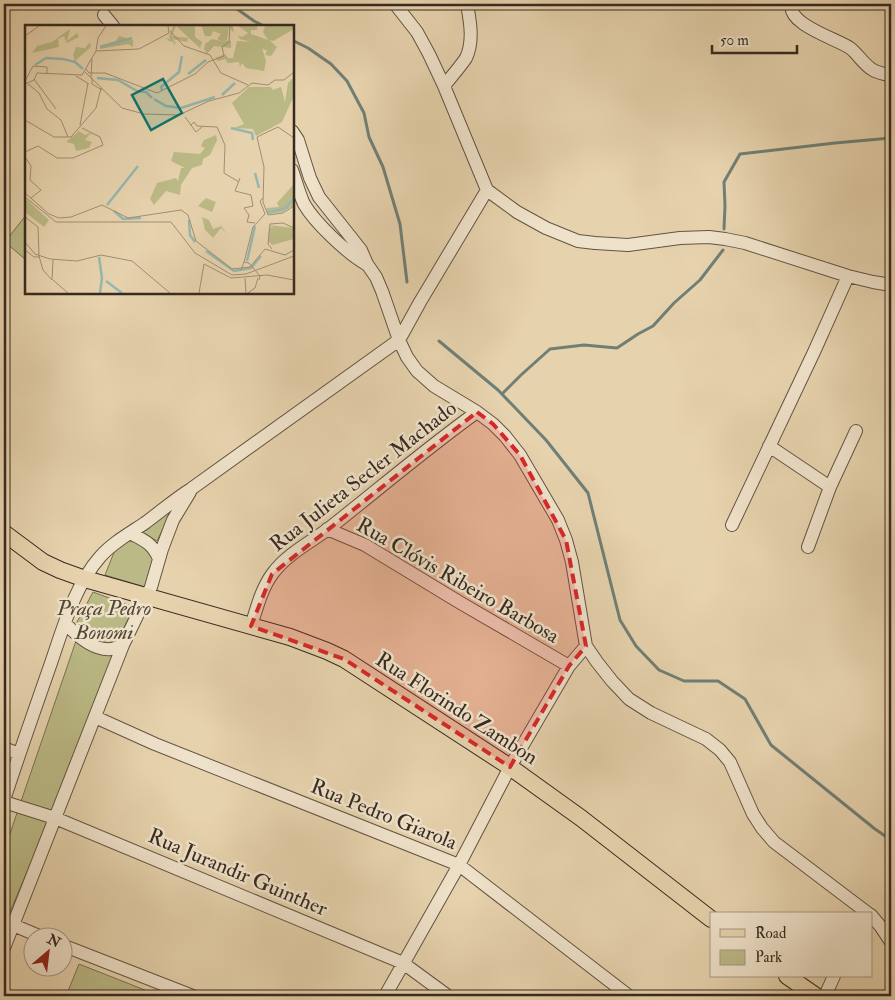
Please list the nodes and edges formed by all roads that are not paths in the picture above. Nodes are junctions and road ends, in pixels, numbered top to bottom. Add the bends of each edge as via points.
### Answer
1 (395, 4) edge
2 (467, 4) edge
3 (792, 4) edge
4 (104, 15) dead end
5 (112, 25) edge
6 (891, 76) edge
7 (444, 86) junction
8 (294, 134) edge
9 (294, 174) edge
10 (310, 178) junction
11 (487, 190) junction
12 (366, 264) junction
13 (848, 276) junction
14 (891, 285) edge
15 (399, 340) junction
16 (477, 412) junction
17 (856, 431) dead end
18 (769, 446) junction
19 (830, 487) junction
20 (191, 490) junction
21 (732, 525) dead end
22 (327, 530) junction
23 (4, 533) edge
24 (130, 533) junction
25 (808, 547) dead end
26 (159, 559) junction
27 (85, 578) junction
28 (147, 596) junction
29 (65, 623) junction
30 (251, 626) junction
31 (123, 645) junction
32 (586, 646) junction
33 (569, 666) junction
34 (95, 717) junction
35 (4, 748) edge
36 (19, 754) junction
37 (510, 767) junction
38 (4, 801) edge
39 (55, 818) junction
40 (458, 865) junction
41 (857, 909) edge
42 (710, 919) edge
43 (13, 925) junction
44 (876, 928) edge
45 (22, 929) edge
46 (891, 942) edge
47 (4, 948) edge
48 (72, 949) edge
49 (403, 963) junction
50 (791, 978) edge
51 (833, 978) edge
52 (193, 996) edge
53 (385, 996) edge
54 (448, 996) edge
55 (629, 996) edge
56 (816, 996) edge
57 (824, 996) edge

1 - 7 street via 417,32
2 - 7 street via 471,41 466,57
3 - 6 street via 792,12 800,22 839,41 872,70
4 - 5 street
7 - 11 street
8 - 10 street
9 - 10 street
9 - 12 street via 312,216
10 - 12 street via 319,197 361,250
11 - 13 street via 517,212 578,241 628,245 709,237 745,243
11 - 15 street
12 - 15 street via 376,277
13 - 14 street
13 - 18 street
15 - 16 street via 417,371 434,386
15 - 20 street
16 - 22 street, Rua Julieta Secler Machado
16 - 32 street via 493,424 520,455 558,520 572,562
17 - 19 street
18 - 19 street
18 - 21 street
19 - 25 street
20 - 24 street
20 - 26 street via 173,520
22 - 30 street, Rua Julieta Secler Machado via 272,574 263,589
22 - 33 street, Rua Clóvis Ribeiro Barbosa via 365,545
23 - 27 main road, Rua Florindo Zambon via 43,562
24 - 26 street via 150,545
24 - 27 street via 100,556
26 - 28 street
27 - 28 main road, Rua Florindo Zambon
27 - 29 street
28 - 30 main road, Rua Florindo Zambon
28 - 31 street
29 - 31 street via 93,646 111,649
29 - 36 street
30 - 37 main road, Rua Florindo Zambon via 311,644 344,659
31 - 34 street
32 - 33 street
32 - 41 street via 629,699 706,739 720,750 730,762 753,814 774,842
33 - 37 street
34 - 39 street
34 - 40 street, Rua Pedro Giarola
35 - 36 street
36 - 38 street
37 - 40 street
37 - 42 main road, Rua Florindo Zambon
38 - 39 street, Rua Jurandir Guinther
39 - 43 street
39 - 49 street, Rua Jurandir Guinther
40 - 49 street
40 - 55 street, Rua Pedro Giarola
43 - 45 street
43 - 47 street
44 - 46 street
48 - 52 street
49 - 53 street
49 - 54 street, Rua Jurandir Guinther
50 - 56 main road
51 - 57 street

